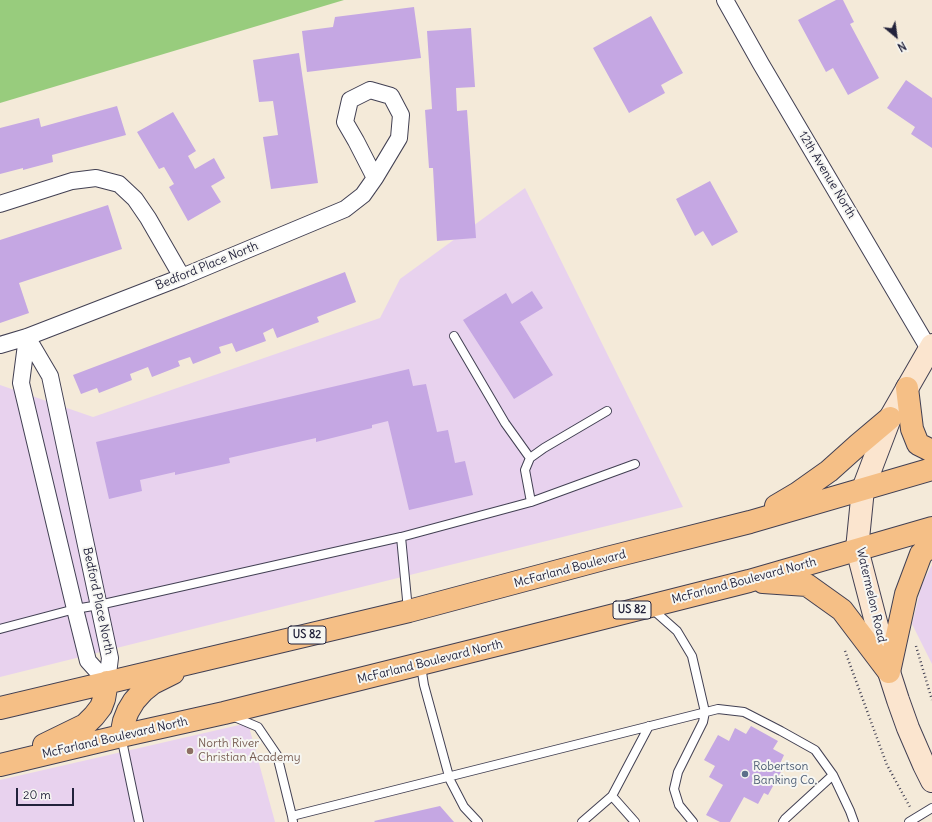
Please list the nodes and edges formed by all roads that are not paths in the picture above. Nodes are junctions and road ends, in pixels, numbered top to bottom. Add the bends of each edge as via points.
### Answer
1 (725, 0) edge
2 (375, 178) junction
3 (0, 204) edge
4 (182, 277) junction
5 (26, 336) junction
6 (454, 336) dead end
7 (0, 345) edge
8 (931, 347) edge
9 (907, 388) junction
10 (607, 410) dead end
11 (890, 418) junction
12 (932, 451) edge
13 (530, 458) junction
14 (635, 464) dead end
15 (932, 469) edge
16 (863, 489) junction
17 (531, 502) junction
18 (750, 522) junction
19 (932, 528) edge
20 (401, 537) junction
21 (932, 545) edge
22 (857, 549) junction
23 (749, 581) junction
24 (99, 605) junction
25 (649, 606) junction
26 (74, 609) junction
27 (408, 611) junction
28 (0, 629) edge
29 (205, 659) junction
30 (420, 664) junction
31 (890, 672) junction
32 (107, 682) junction
33 (0, 708) edge
34 (705, 712) junction
35 (224, 713) junction
36 (649, 726) junction
37 (121, 736) junction
38 (0, 765) edge
39 (833, 775) junction
40 (449, 777) junction
41 (932, 781) edge
42 (612, 796) junction
43 (932, 808) edge
44 (293, 819) edge
45 (912, 820) edge
46 (139, 822) edge
47 (478, 822) edge
48 (582, 822) edge
49 (635, 822) edge
50 (693, 822) edge
51 (783, 822) edge
52 (854, 822) edge

1 - 8 street, 12th Avenue North
2 - 2 street, Bedford Place North via 399,138 401,115 391,96 370,90 350,100 345,122
2 - 4 street, Bedford Place North via 363,196 345,209
3 - 4 street via 72,181 96,178 119,184 135,199 148,218
4 - 5 street, Bedford Place North
5 - 7 street
5 - 24 street, Bedford Place North via 50,376
5 - 26 street, Bedford Place North via 21,383
6 - 13 lane via 505,423
8 - 9 main road, Watermelon Road
9 - 11 main road, Watermelon Road
9 - 12 highway via 912,429 918,444
10 - 13 lane
11 - 16 main road, Watermelon Road
11 - 18 highway via 829,471 798,494
13 - 17 lane via 525,470
14 - 17 lane
15 - 16 highway, McFarland Boulevard / US 82
16 - 18 highway, McFarland Boulevard / US 82
16 - 22 main road, Watermelon Road
17 - 20 lane
18 - 27 highway, McFarland Boulevard / US 82
19 - 22 highway, US 82
20 - 24 lane
20 - 27 lane
21 - 31 highway via 921,554 906,594
22 - 23 highway, McFarland Boulevard North / US 82
22 - 31 main road, Watermelon Road
23 - 25 highway, McFarland Boulevard North / US 82
23 - 31 highway via 806,585 842,610
24 - 26 lane
24 - 32 street, Bedford Place North via 110,658
25 - 30 highway, McFarland Boulevard North / US 82
25 - 34 lane via 677,631 692,656
26 - 28 lane
26 - 32 street, Bedford Place North via 88,661
27 - 29 highway, McFarland Boulevard / US 82
29 - 32 highway, US 82
29 - 37 highway via 153,683 143,691 128,711
30 - 35 highway, McFarland Boulevard North / US 82
30 - 40 lane
31 - 41 main road, Watermelon Road via 908,728
32 - 33 highway, US 82
32 - 38 highway via 101,707 85,725
34 - 36 lane
34 - 39 lane via 718,709 744,712 815,750
34 - 50 lane via 703,722 678,772 674,789 679,805
35 - 37 highway, McFarland Boulevard North / US 82
35 - 44 lane via 258,727 277,755
36 - 40 lane
36 - 42 lane
37 - 38 highway, McFarland Boulevard North / US 82
37 - 46 lane
39 - 51 lane
39 - 52 lane
40 - 44 lane
40 - 47 lane via 464,807
42 - 48 lane
42 - 49 lane
43 - 45 lane

